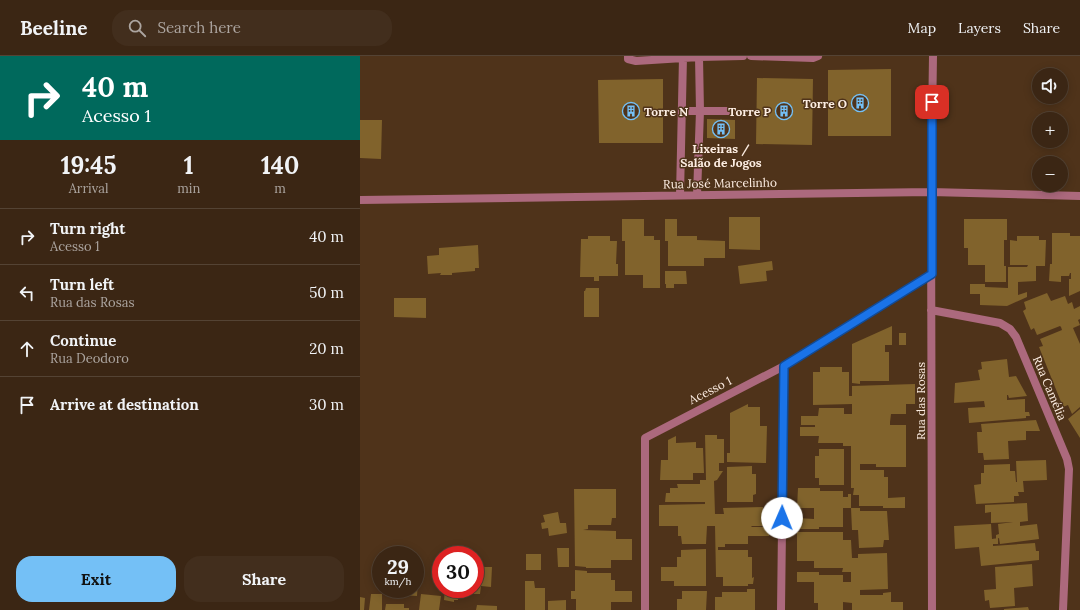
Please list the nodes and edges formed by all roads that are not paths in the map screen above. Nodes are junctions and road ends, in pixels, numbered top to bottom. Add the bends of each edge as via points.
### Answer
1 (628, 56) edge
2 (743, 56) edge
3 (751, 56) edge
4 (818, 56) edge
5 (933, 56) edge
6 (683, 57) junction
7 (699, 57) edge
8 (683, 111) junction
9 (700, 111) junction
10 (731, 111) dead end
11 (931, 192) junction
12 (680, 195) junction
13 (697, 195) junction
14 (1080, 196) edge
15 (360, 200) edge
16 (932, 274) junction
17 (931, 310) junction
18 (784, 366) junction
19 (645, 610) edge
20 (781, 610) edge
21 (932, 610) edge
22 (1063, 610) edge

1 - 6 street via 636,61
2 - 7 street
3 - 4 street
5 - 11 street, Rua das Rosas
6 - 7 street
6 - 8 street
7 - 9 street
8 - 9 street
8 - 12 street
9 - 10 street
9 - 13 street
11 - 13 street, Rua José Marcelinho
11 - 14 street, Rua José Marcelinho
11 - 16 street, Rua das Rosas
12 - 13 street, Rua José Marcelinho
12 - 15 street, Rua José Marcelinho
16 - 17 street, Rua das Rosas
16 - 18 street, Acesso 1
17 - 21 street, Rua das Rosas
17 - 22 street, Rua Camélia via 1000,323 1010,329 1016,337 1069,469
18 - 19 street, Acesso 1 via 645,438
18 - 20 street

